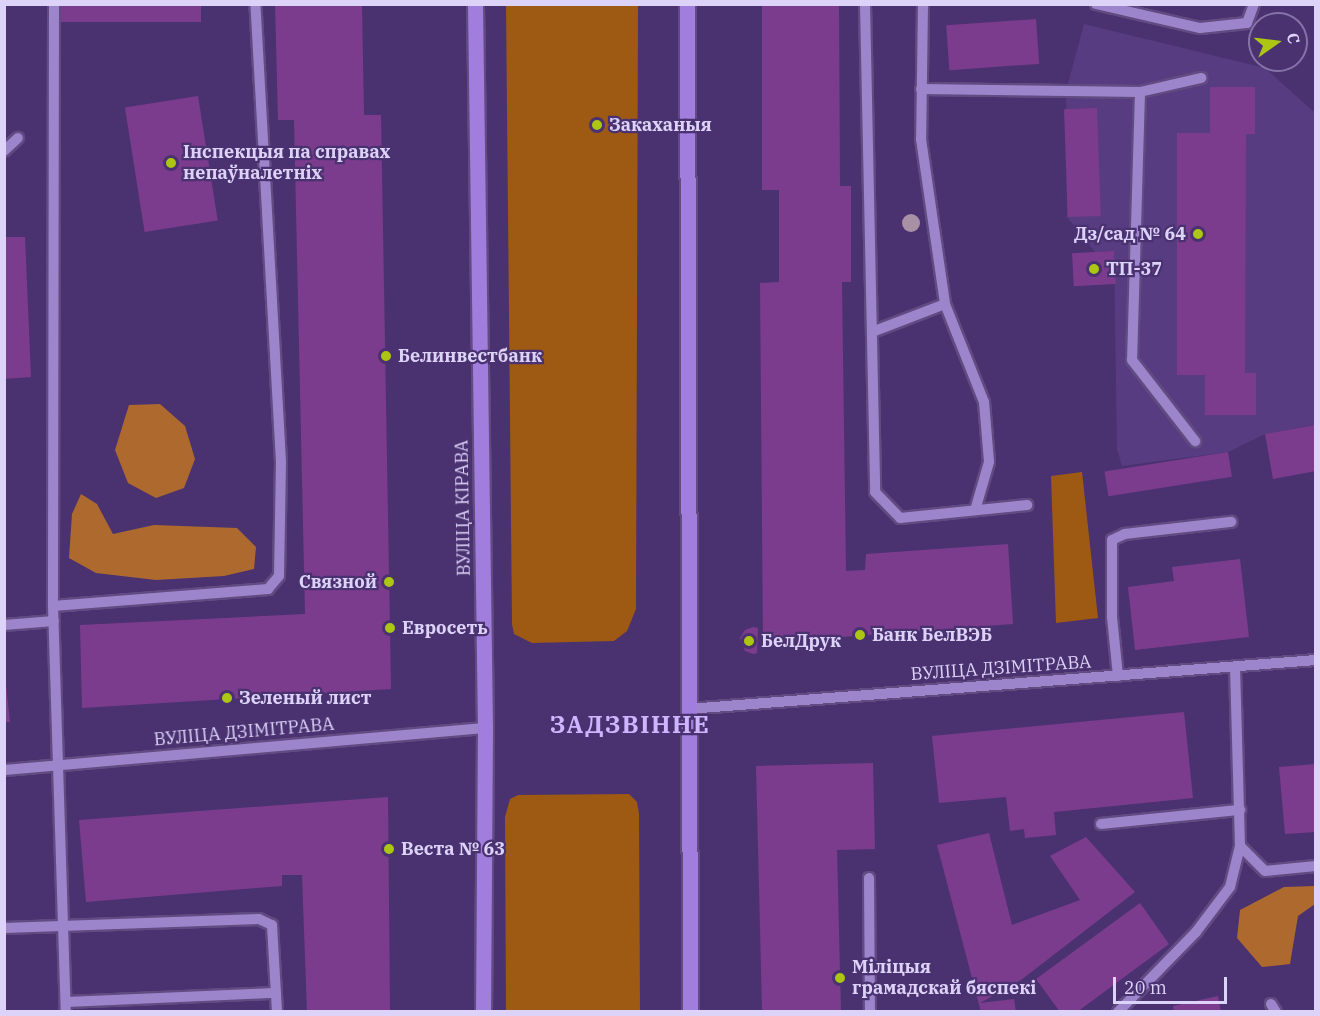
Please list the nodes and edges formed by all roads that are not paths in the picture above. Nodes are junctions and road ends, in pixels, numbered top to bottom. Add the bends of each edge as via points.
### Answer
1 (54, 4) edge
2 (255, 4) edge
3 (475, 4) edge
4 (687, 4) edge
5 (865, 4) edge
6 (923, 4) edge
7 (1096, 4) edge
8 (1254, 4) edge
9 (1201, 78) dead end
10 (921, 89) junction
11 (1140, 92) junction
12 (18, 138) dead end
13 (4, 151) edge
14 (945, 304) junction
15 (872, 332) junction
16 (1195, 441) dead end
17 (1027, 505) dead end
18 (976, 507) junction
19 (1231, 522) dead end
20 (53, 606) junction
21 (54, 621) junction
22 (4, 625) edge
23 (1316, 660) edge
24 (1235, 667) junction
25 (1118, 676) junction
26 (688, 710) junction
27 (485, 728) junction
28 (56, 765) junction
29 (4, 770) edge
30 (1240, 810) junction
31 (1101, 824) dead end
32 (1240, 846) junction
33 (1316, 866) edge
34 (869, 878) dead end
35 (63, 927) junction
36 (4, 928) edge
37 (276, 993) junction
38 (66, 1007) edge
39 (277, 1011) edge
40 (483, 1011) edge
41 (690, 1011) edge
42 (870, 1011) edge
43 (1118, 1011) edge

1 - 20 street
2 - 20 street via 280,462 279,576 268,589
3 - 27 main road, ВУЛІЦА КІРАВА
4 - 26 main road
5 - 15 street
6 - 10 street
7 - 8 street via 1200,28 1247,22
9 - 11 street
10 - 11 street
10 - 14 street via 921,139
11 - 16 street via 1132,360
12 - 13 street
14 - 15 street
14 - 18 street via 984,402 989,462
15 - 18 street via 875,492 900,518
17 - 18 street
19 - 25 street via 1125,534 1112,540 1112,616
20 - 21 street
21 - 22 street
21 - 28 street
23 - 24 street, ВУЛІЦА ДЗІМІТРАВА
24 - 25 street, ВУЛІЦА ДЗІМІТРАВА
24 - 30 street
25 - 26 street, ВУЛІЦА ДЗІМІТРАВА
26 - 41 main road
27 - 28 street, ВУЛІЦА ДЗІМІТРАВА
27 - 40 main road, ВУЛІЦА КІРАВА
28 - 29 street, ВУЛІЦА ДЗІМІТРАВА
28 - 35 street
30 - 31 street
30 - 32 street
32 - 33 street via 1265,871
32 - 43 street via 1230,887 1196,932
34 - 42 street
35 - 36 street
35 - 37 street via 259,919 272,925
35 - 38 street
37 - 38 street
37 - 39 street

